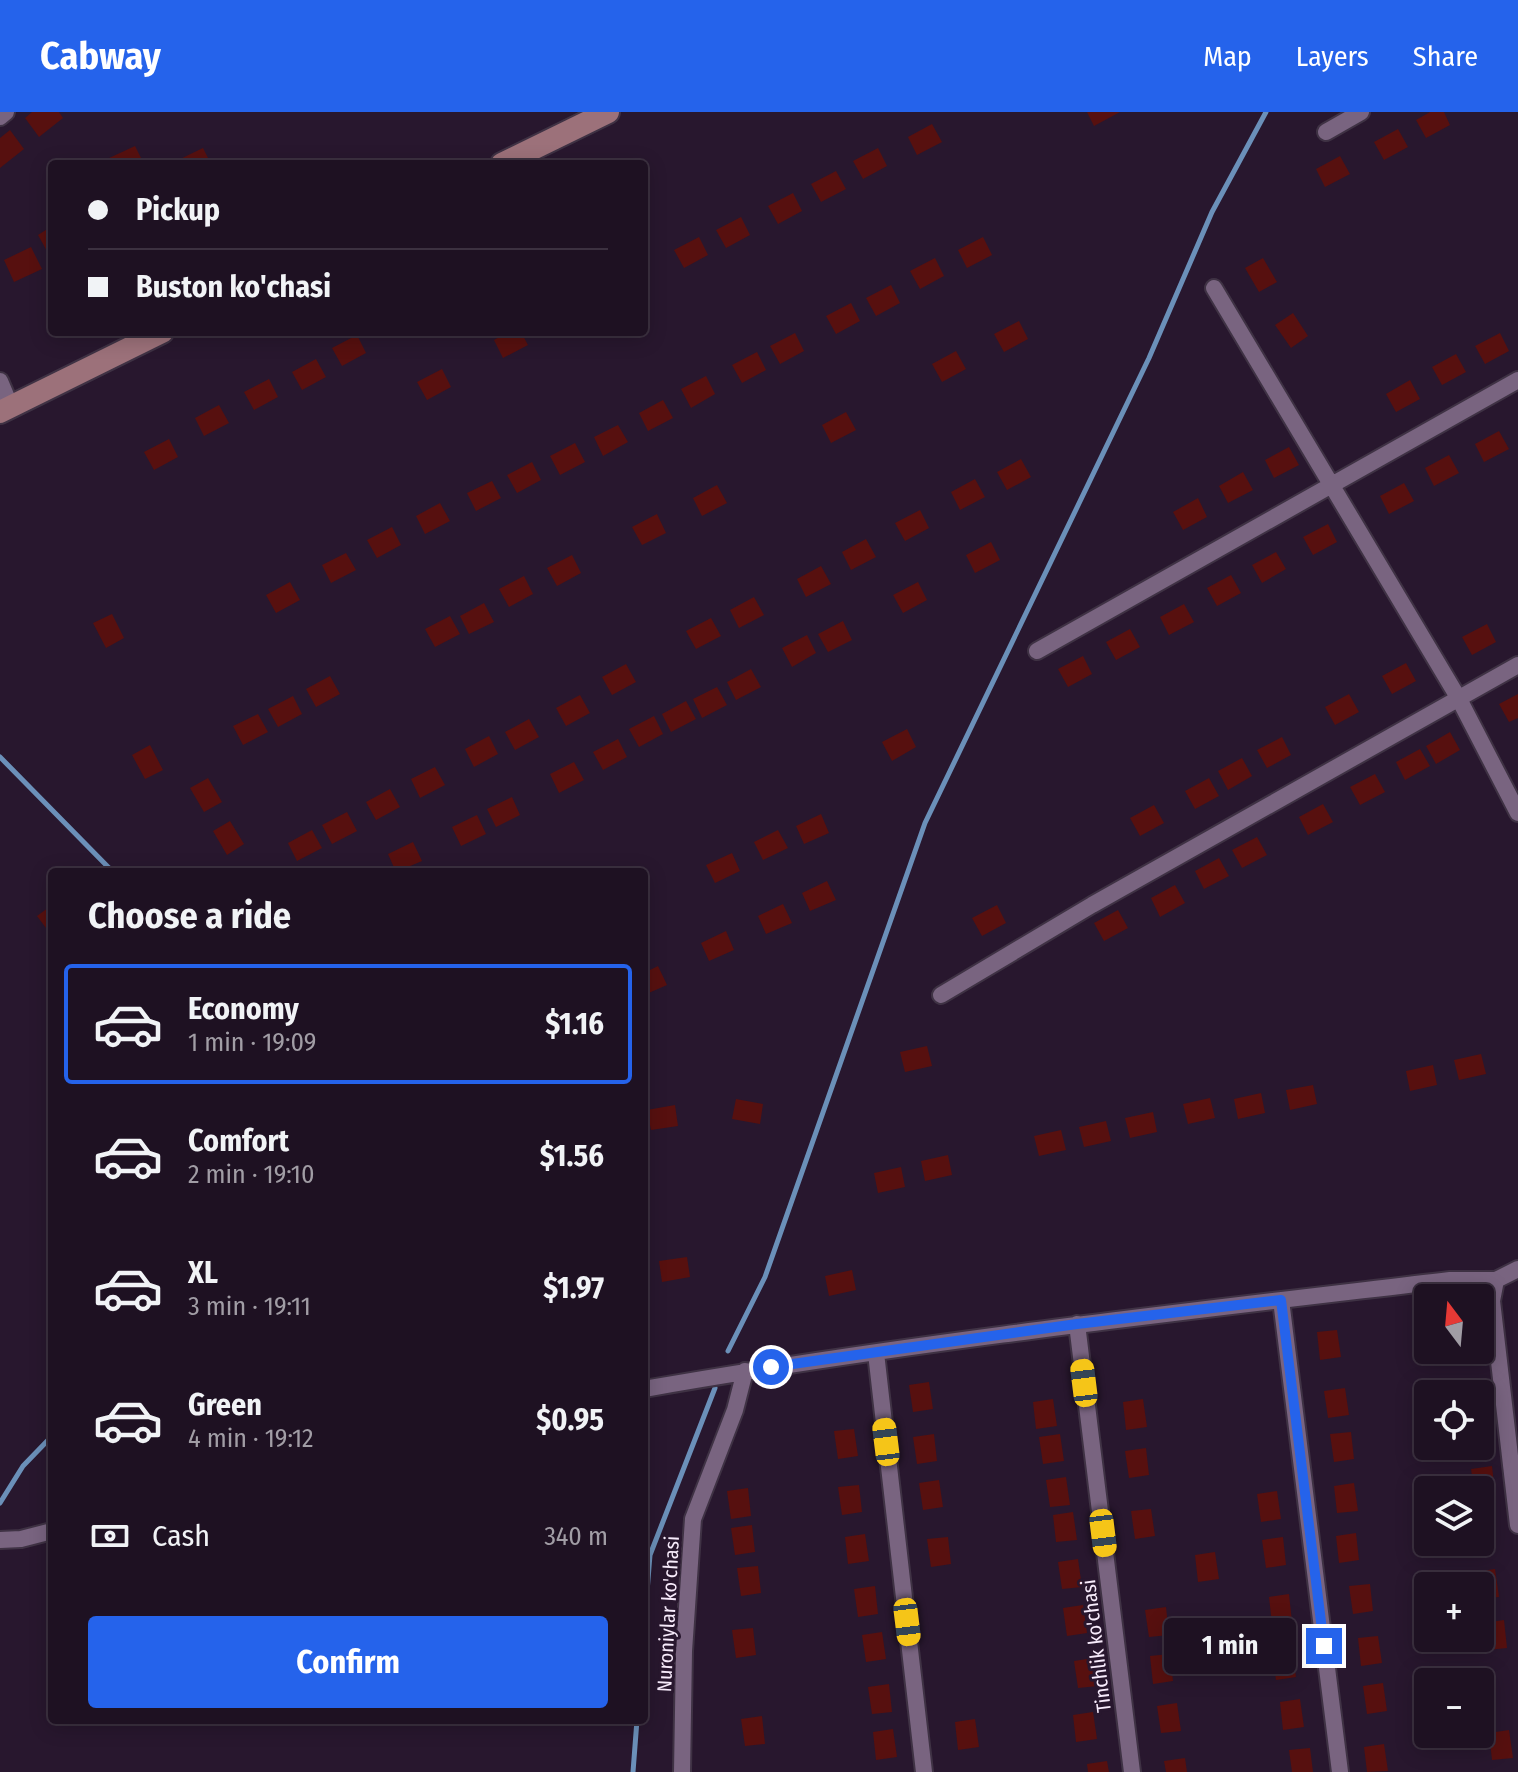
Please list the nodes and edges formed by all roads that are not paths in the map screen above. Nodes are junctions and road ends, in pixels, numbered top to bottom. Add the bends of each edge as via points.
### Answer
1 (6, 112) edge
2 (608, 112) edge
3 (1361, 112) edge
4 (0, 117) edge
5 (1326, 132) dead end
6 (510, 160) edge
7 (1214, 288) dead end
8 (154, 336) edge
9 (1518, 380) edge
10 (0, 381) edge
11 (6, 409) edge
12 (1331, 483) junction
13 (1037, 651) dead end
14 (1518, 665) edge
15 (1459, 699) junction
16 (1518, 813) edge
17 (941, 995) dead end
18 (1518, 1269) edge
19 (1496, 1280) junction
20 (1281, 1300) junction
21 (1077, 1324) junction
22 (876, 1353) junction
23 (745, 1371) junction
24 (648, 1388) edge
25 (1518, 1525) edge
26 (48, 1532) edge
27 (0, 1540) edge
28 (682, 1772) edge
29 (924, 1772) edge
30 (1132, 1772) edge
31 (1340, 1772) edge

1 - 4 street
2 - 6 main road
3 - 5 street
7 - 12 street
8 - 11 main road
9 - 12 street
10 - 11 street
12 - 13 street
12 - 15 street
14 - 15 street
15 - 16 street
15 - 17 street
18 - 19 street
19 - 20 street via 1450,1280
19 - 25 street via 1492,1301
20 - 21 street
20 - 31 street
21 - 22 street
21 - 30 street, Tinchlik ko'chasi
22 - 23 street
22 - 29 street
23 - 24 street
23 - 28 street, Nuroniylar ko'chasi via 693,1519
26 - 27 street

